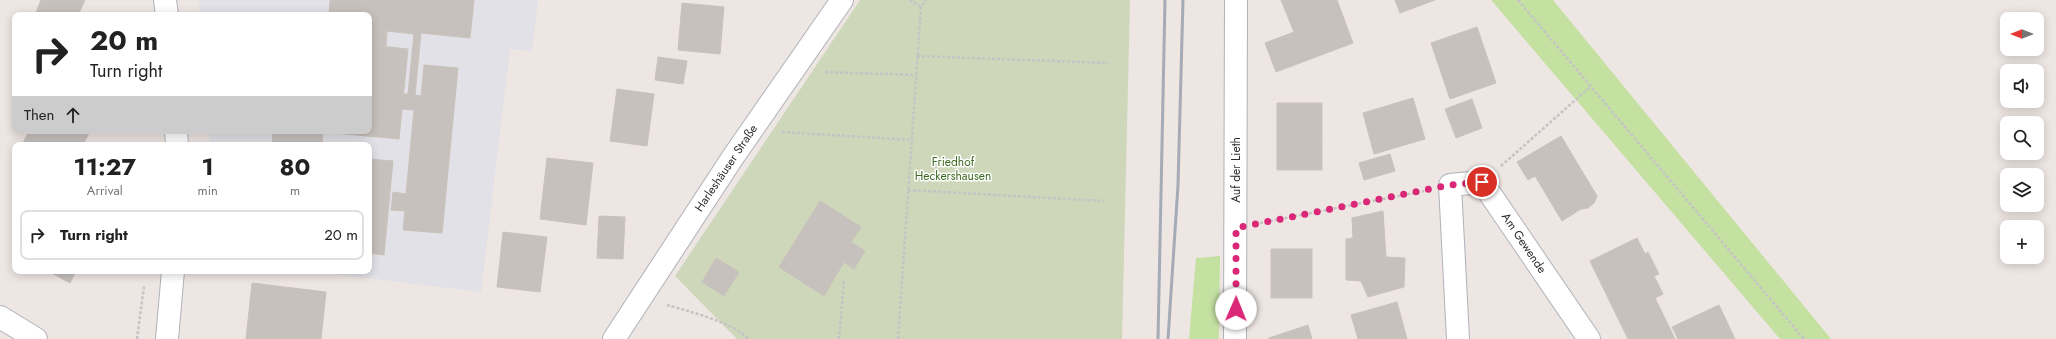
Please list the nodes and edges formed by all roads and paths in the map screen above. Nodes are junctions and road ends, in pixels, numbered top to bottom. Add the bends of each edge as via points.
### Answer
1 (165, 0) edge
2 (842, 0) edge
3 (910, 0) edge
4 (926, 0) edge
5 (1236, 0) edge
6 (1518, 0) edge
7 (921, 7) junction
8 (167, 12) edge
9 (917, 56) junction
10 (1108, 63) dead end
11 (824, 72) dead end
12 (916, 75) junction
13 (1590, 87) junction
14 (782, 132) dead end
15 (912, 140) junction
16 (1482, 182) junction
17 (1450, 185) junction
18 (908, 190) junction
19 (1104, 201) dead end
20 (1236, 228) junction
21 (173, 274) edge
22 (145, 279) dead end
23 (844, 280) dead end
24 (640, 297) junction
25 (0, 317) edge
26 (36, 339) edge
27 (137, 339) edge
28 (167, 339) edge
29 (614, 339) edge
30 (748, 339) edge
31 (839, 339) edge
32 (898, 339) edge
33 (1235, 339) edge
34 (1458, 339) edge
35 (1589, 339) edge
36 (1804, 339) edge

1 - 8 street
2 - 24 street, Harleshäuser Straße via 745,139
3 - 7 path
4 - 7 path
5 - 20 street, Auf der Lieth
6 - 13 path
7 - 9 path
9 - 10 path
9 - 12 path
11 - 12 path
12 - 15 path
13 - 16 path
13 - 36 path
14 - 15 path
15 - 18 path
16 - 17 street
16 - 35 street, Am Gewende
17 - 20 path
17 - 34 street
18 - 19 path
18 - 32 path
20 - 33 street, Auf der Lieth
21 - 28 street
22 - 27 path
23 - 31 path
24 - 29 street, Harleshäuser Straße
24 - 30 path via 699,315 742,333
25 - 26 street

